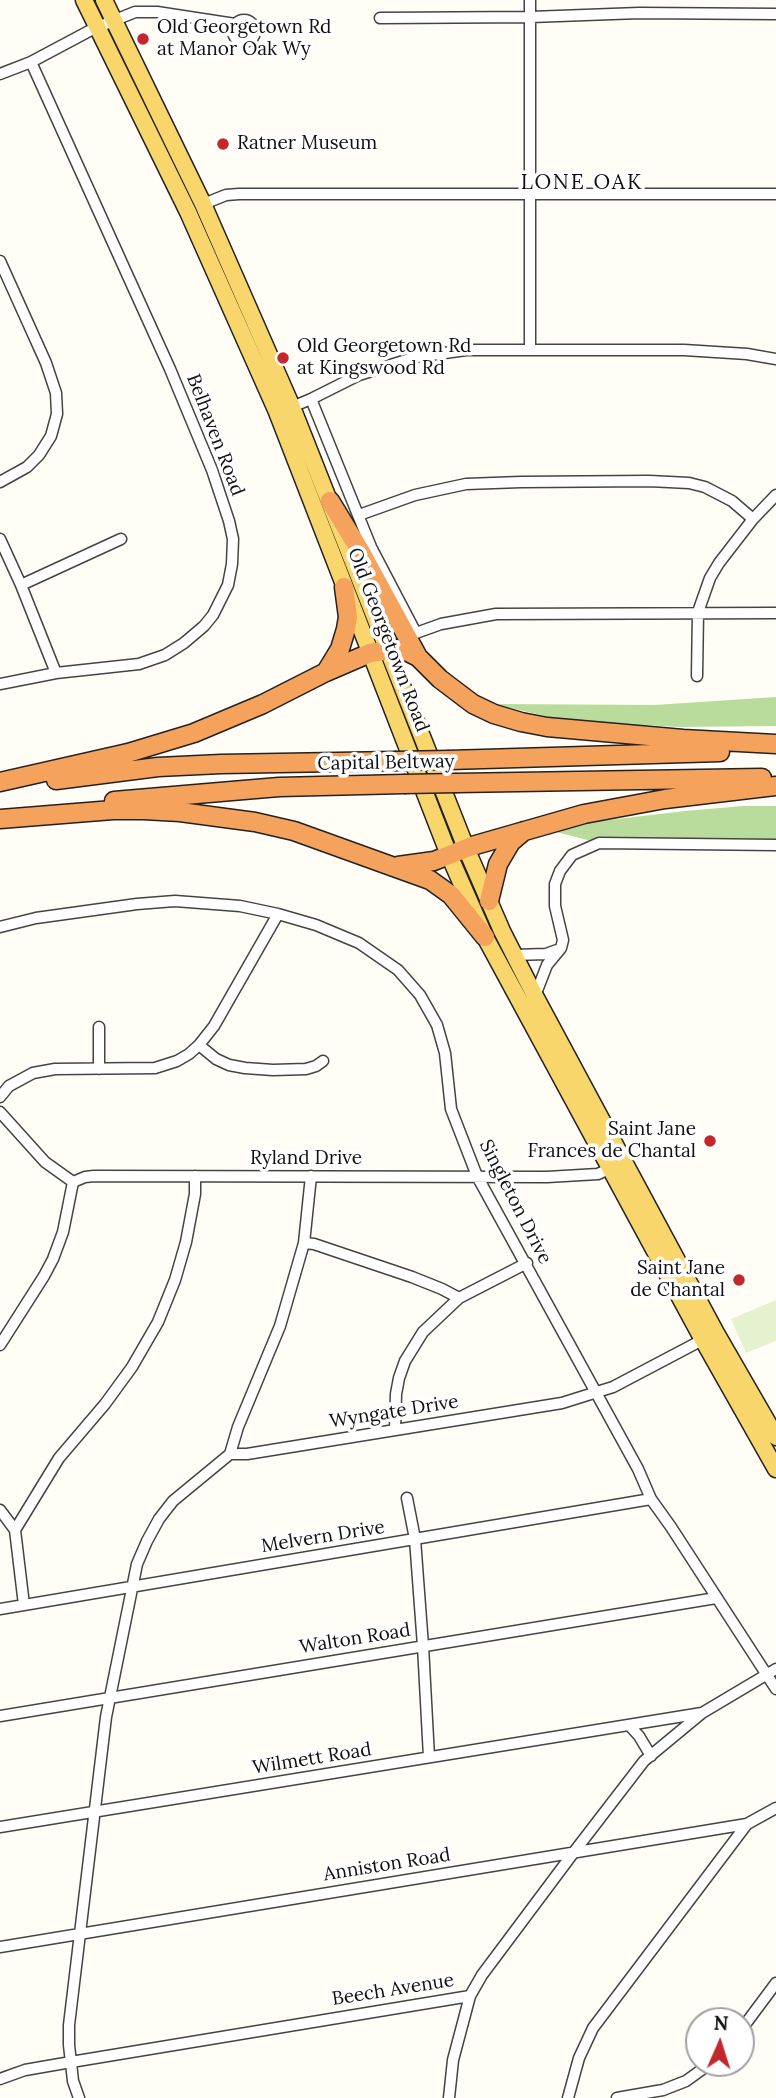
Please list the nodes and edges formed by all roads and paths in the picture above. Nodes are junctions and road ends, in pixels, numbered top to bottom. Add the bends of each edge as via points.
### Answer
1 (84, 0) edge
2 (104, 0) edge
3 (530, 0) edge
4 (776, 14) edge
5 (531, 17) junction
6 (380, 18) dead end
7 (114, 21) junction
8 (235, 24) dead end
9 (98, 27) junction
10 (31, 62) junction
11 (0, 75) edge
12 (530, 194) junction
13 (776, 194) edge
14 (203, 204) junction
15 (188, 212) junction
16 (0, 261) edge
17 (530, 350) junction
18 (776, 359) edge
19 (311, 400) junction
20 (285, 410) junction
21 (0, 482) edge
22 (776, 495) edge
23 (330, 502) junction
24 (359, 515) junction
25 (753, 519) junction
26 (0, 539) edge
27 (121, 539) dead end
28 (21, 585) junction
29 (344, 587) junction
30 (698, 612) junction
31 (776, 613) edge
32 (379, 651) junction
33 (418, 657) junction
34 (326, 672) junction
35 (56, 673) junction
36 (697, 676) dead end
37 (0, 684) edge
38 (776, 744) edge
39 (776, 750) edge
40 (776, 778) edge
41 (0, 782) edge
42 (776, 786) edge
43 (0, 790) edge
44 (0, 819) edge
45 (527, 829) junction
46 (776, 845) edge
47 (458, 851) junction
48 (395, 866) junction
49 (489, 901) junction
50 (278, 914) junction
51 (0, 927) edge
52 (485, 937) junction
53 (561, 948) junction
54 (514, 955) junction
55 (535, 996) junction
56 (99, 1027) dead end
57 (199, 1045) junction
58 (323, 1061) dead end
59 (99, 1069) junction
60 (0, 1097) edge
61 (0, 1112) edge
62 (5, 1126) edge
63 (617, 1166) junction
64 (477, 1176) junction
65 (195, 1177) junction
66 (311, 1177) junction
67 (73, 1182) junction
68 (304, 1243) junction
69 (527, 1263) junction
70 (459, 1298) junction
71 (709, 1336) junction
72 (0, 1345) edge
73 (597, 1393) junction
74 (395, 1430) junction
75 (776, 1437) edge
76 (230, 1454) junction
77 (776, 1469) edge
78 (407, 1498) dead end
79 (651, 1499) junction
80 (0, 1510) edge
81 (15, 1530) junction
82 (415, 1539) junction
83 (133, 1585) junction
84 (716, 1598) junction
85 (23, 1605) junction
86 (0, 1609) edge
87 (423, 1646) junction
88 (771, 1672) edge
89 (776, 1689) edge
90 (111, 1697) junction
91 (702, 1713) junction
92 (0, 1716) edge
93 (629, 1725) junction
94 (651, 1756) junction
95 (429, 1757) junction
96 (776, 1808) edge
97 (94, 1812) junction
98 (747, 1824) junction
99 (0, 1827) edge
100 (574, 1852) junction
101 (79, 1934) junction
102 (0, 1947) edge
103 (776, 1983) edge
104 (470, 1996) junction
105 (755, 2011) edge
106 (71, 2062) junction
107 (692, 2077) edge
108 (0, 2079) edge
109 (79, 2098) edge
110 (449, 2098) edge
111 (568, 2098) edge
112 (617, 2098) edge

1 - 9 main road, Old Georgetown Road
2 - 7 main road, Old Georgetown Road
3 - 5 street
4 - 5 street
5 - 6 street
5 - 12 street
7 - 8 street via 135,12 157,12
7 - 9 street
7 - 14 main road, Old Georgetown Road
9 - 10 street
9 - 15 main road, Old Georgetown Road
10 - 11 street
10 - 35 street, Belhaven Road via 170,369 212,470 233,539 228,585 213,615 184,643 139,663
12 - 13 street
12 - 14 street via 239,194
12 - 17 street
14 - 15 street
14 - 20 main road, Old Georgetown Road
15 - 20 main road, Old Georgetown Road
16 - 21 street via 46,363 57,414 39,455
17 - 18 street via 684,350
17 - 19 street via 466,350 416,357 359,375
19 - 20 street
19 - 24 street, Old Georgetown Road
20 - 23 main road, Old Georgetown Road
20 - 29 main road, Old Georgetown Road
22 - 25 street
23 - 32 main road, Old Georgetown Road
23 - 33 highway
24 - 25 street via 415,495 466,484 649,481 705,487
24 - 30 street, Old Georgetown Road via 416,633 496,614
25 - 30 street via 710,578
26 - 28 street
27 - 28 street
28 - 35 street
29 - 32 main road, Old Georgetown Road
29 - 34 highway via 346,629
30 - 31 street
30 - 36 street
32 - 33 highway via 404,650
32 - 34 highway
32 - 47 main road, Old Georgetown Road
33 - 38 highway via 473,704 521,722
34 - 41 highway via 194,733
35 - 37 street, Belhaven Road
39 - 43 highway, Capital Beltway, bridge via 158,767
40 - 44 highway, Capital Beltway, bridge via 279,787 161,795
42 - 45 highway via 628,805
44 - 48 highway via 113,810 212,815 294,831
45 - 47 highway
45 - 49 highway via 505,850
46 - 53 street via 599,843 585,848 572,855 555,884
47 - 48 highway
47 - 49 main road, Old Georgetown Road
47 - 52 main road, Old Georgetown Road
48 - 52 highway via 448,892
49 - 54 main road, Old Georgetown Road
50 - 51 street, Singleton Drive via 175,901
50 - 57 street
50 - 64 street, Singleton Drive via 359,943 398,970 420,995 437,1025 451,1109
52 - 63 main road, Old Georgetown Road
53 - 54 street via 546,954
53 - 55 street via 547,965
54 - 55 main road, Old Georgetown Road
55 - 63 main road, Old Georgetown Road
56 - 59 street
57 - 58 street via 216,1059 245,1068 306,1069
57 - 59 street via 177,1061 155,1068
59 - 60 street via 33,1073 9,1086
61 - 62 street
62 - 67 street
63 - 64 street, Ryland Drive via 598,1174
63 - 71 main road, Old Georgetown Road
64 - 66 street, Ryland Drive
64 - 69 street, Singleton Drive
65 - 66 street, Ryland Drive
65 - 67 street, Ryland Drive via 94,1176
65 - 81 street via 186,1242 158,1322 105,1405 59,1458
66 - 68 street
67 - 72 street via 53,1259
68 - 70 street via 412,1277
68 - 76 street via 280,1326
69 - 70 street
69 - 73 street, Singleton Drive
70 - 74 street via 423,1332 405,1361 396,1394
71 - 73 street, Wyngate Drive
71 - 75 main road, Old Georgetown Road
71 - 77 main road, Old Georgetown Road
73 - 74 street, Wyngate Drive via 562,1403
73 - 79 street, Singleton Drive
74 - 76 street, Wyngate Drive
76 - 83 street via 173,1501 159,1519 146,1541
78 - 82 street
79 - 82 street, Melvern Drive
79 - 84 street, Singleton Drive
80 - 81 street
81 - 85 street
82 - 83 street, Melvern Drive
82 - 87 street
83 - 85 street, Melvern Drive
83 - 90 street
84 - 87 street, Walton Road
84 - 88 street, Singleton Drive
85 - 86 street, Melvern Drive
87 - 90 street, Walton Road
87 - 95 street
88 - 89 street, Singleton Drive
88 - 91 street, Beech Avenue
90 - 92 street, Walton Road
90 - 97 street
91 - 93 street, Wilmett Road
91 - 94 street, Beech Avenue
93 - 94 street
93 - 95 street, Wilmett Road
94 - 100 street, Beech Avenue
95 - 97 street, Wilmett Road
96 - 98 street, Anniston Road
97 - 99 street, Wilmett Road
97 - 101 street
98 - 100 street, Anniston Road
98 - 111 street via 593,2028
100 - 101 street, Anniston Road
100 - 104 street, Beech Avenue
101 - 102 street, Anniston Road
101 - 106 street via 69,2025
103 - 105 street
104 - 106 street, Beech Avenue
104 - 110 street via 453,2060
106 - 108 street, Beech Avenue
106 - 109 street
107 - 112 street via 663,2090

